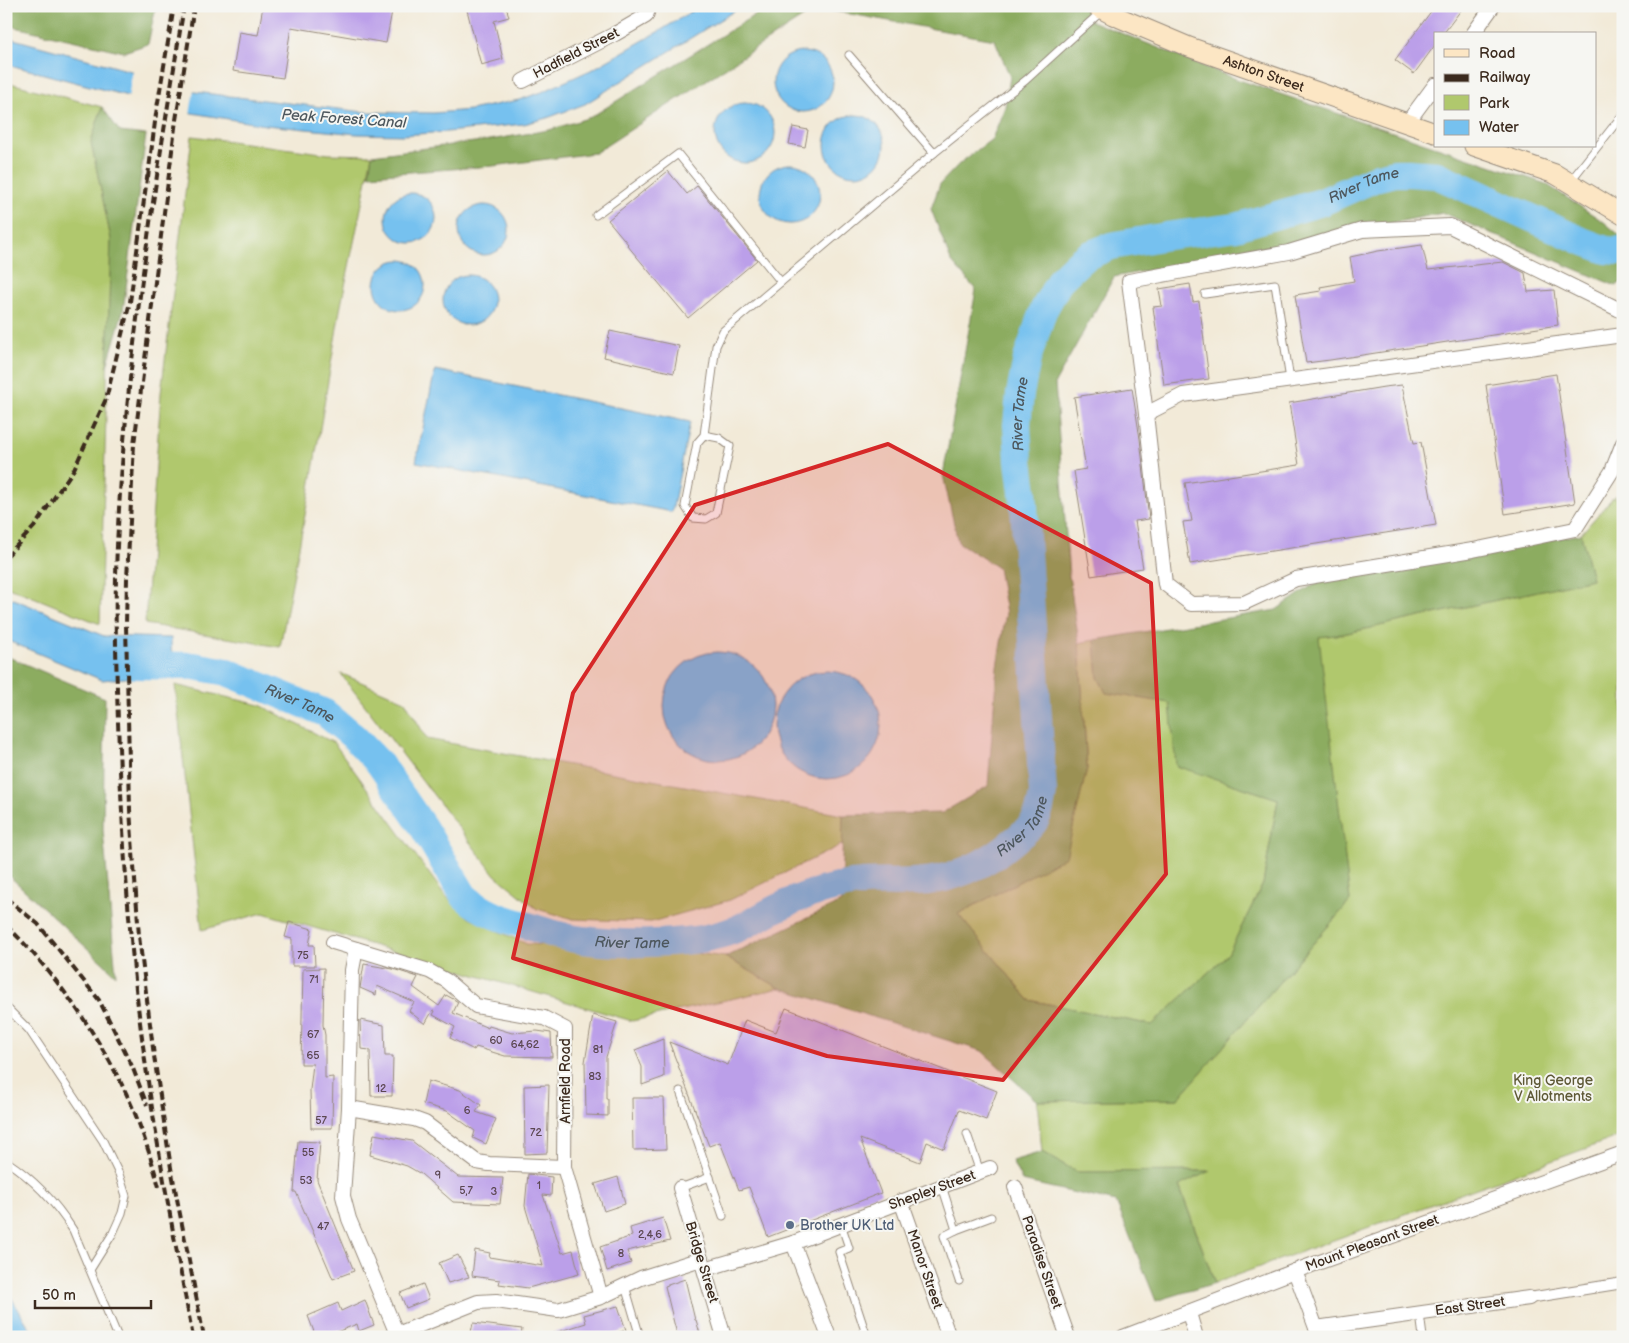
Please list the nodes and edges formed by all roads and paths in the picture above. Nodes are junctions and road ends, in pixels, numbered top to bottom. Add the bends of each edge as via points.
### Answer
1 (649, 6) edge
2 (1493, 6) edge
3 (1107, 11) edge
4 (1474, 32) edge
5 (849, 55) dead end
6 (523, 81) dead end
7 (1434, 86) edge
8 (1623, 114) edge
9 (1407, 123) junction
10 (1434, 133) edge
11 (1480, 148) edge
12 (934, 153) junction
13 (1569, 183) junction
14 (596, 215) dead end
15 (1623, 215) edge
16 (781, 282) junction
17 (1206, 294) dead end
18 (1623, 312) edge
19 (1622, 339) edge
20 (1290, 380) junction
21 (1146, 414) junction
22 (704, 435) junction
23 (1623, 443) edge
24 (333, 942) dead end
25 (356, 949) junction
26 (6, 1007) edge
27 (680, 1091) dead end
28 (349, 1108) junction
29 (967, 1134) dead end
30 (1623, 1153) edge
31 (6, 1161) edge
32 (564, 1167) junction
33 (985, 1170) joint
34 (710, 1177) junction
35 (942, 1186) junction
36 (1015, 1187) dead end
37 (680, 1188) joint
38 (901, 1201) junction
39 (723, 1216) dead end
40 (991, 1217) dead end
41 (841, 1224) junction
42 (956, 1230) junction
43 (793, 1243) junction
44 (703, 1264) junction
45 (90, 1270) junction
46 (1295, 1271) junction
47 (959, 1281) dead end
48 (1623, 1282) edge
49 (626, 1286) junction
50 (601, 1297) junction
51 (1529, 1298) joint
52 (1189, 1313) junction
53 (1420, 1314) junction
54 (423, 1331) edge
55 (1318, 1332) edge
56 (393, 1335) edge
57 (118, 1337) edge
58 (640, 1337) edge
59 (724, 1337) edge
60 (829, 1337) edge
61 (868, 1337) edge
62 (949, 1337) edge
63 (1068, 1337) edge
64 (1123, 1337) edge
65 (1196, 1337) edge
66 (1423, 1337) edge

1 - 6 street, Hadfield Street via 646,16
2 - 4 street
3 - 9 main road, Ashton Street via 1189,47
3 - 12 lane
5 - 12 lane
7 - 9 street
8 - 13 lane
9 - 10 main road, Ashton Street
11 - 13 main road via 1555,174
12 - 16 lane
13 - 15 main road
14 - 16 lane via 678,154
16 - 22 lane via 722,331 716,346
17 - 20 lane via 1275,284
18 - 21 street via 1450,226 1362,230 1290,252 1129,281
19 - 20 street via 1599,338
20 - 21 street via 1183,395
21 - 23 street via 1164,584 1191,604 1244,603 1296,579 1473,550 1576,529 1612,471
22 - 22 lane via 720,438 730,446 716,514 693,518 685,506 697,443
24 - 25 street, Arnfield Road
25 - 28 street via 352,970
25 - 32 street, Arnfield Road via 429,971 447,981 476,1006 544,1018 565,1028
26 - 45 lane via 28,1030 103,1140 119,1174 126,1196 122,1213
27 - 34 lane
28 - 32 street via 425,1123 477,1162
28 - 56 street via 343,1196
29 - 33 lane
30 - 46 street, Mount Pleasant Street
31 - 45 lane via 24,1173 64,1216
32 - 50 street, Arnfield Road
33 - 35 street, Shepley Street
34 - 37 lane
34 - 39 lane
35 - 38 street, Shepley Street
35 - 42 lane
36 - 63 street, Paradise Street
37 - 44 street, Bridge Street
38 - 41 street, Shepley Street
38 - 62 street, Manor Street
40 - 42 lane
41 - 43 street, Shepley Street
41 - 61 lane via 849,1248 839,1252
42 - 47 lane via 944,1236
43 - 44 street, Shepley Street
43 - 60 street
44 - 49 street via 641,1278
44 - 59 street, Bridge Street
45 - 57 lane
46 - 52 street, Mount Pleasant Street
46 - 55 street
48 - 51 street, East Street
49 - 50 street
49 - 58 lane
50 - 54 street via 558,1310 496,1301 478,1302
51 - 53 street, East Street
52 - 64 street, Mount Pleasant Street
52 - 65 street
53 - 55 street, East Street
53 - 66 lane
54 - 56 street

